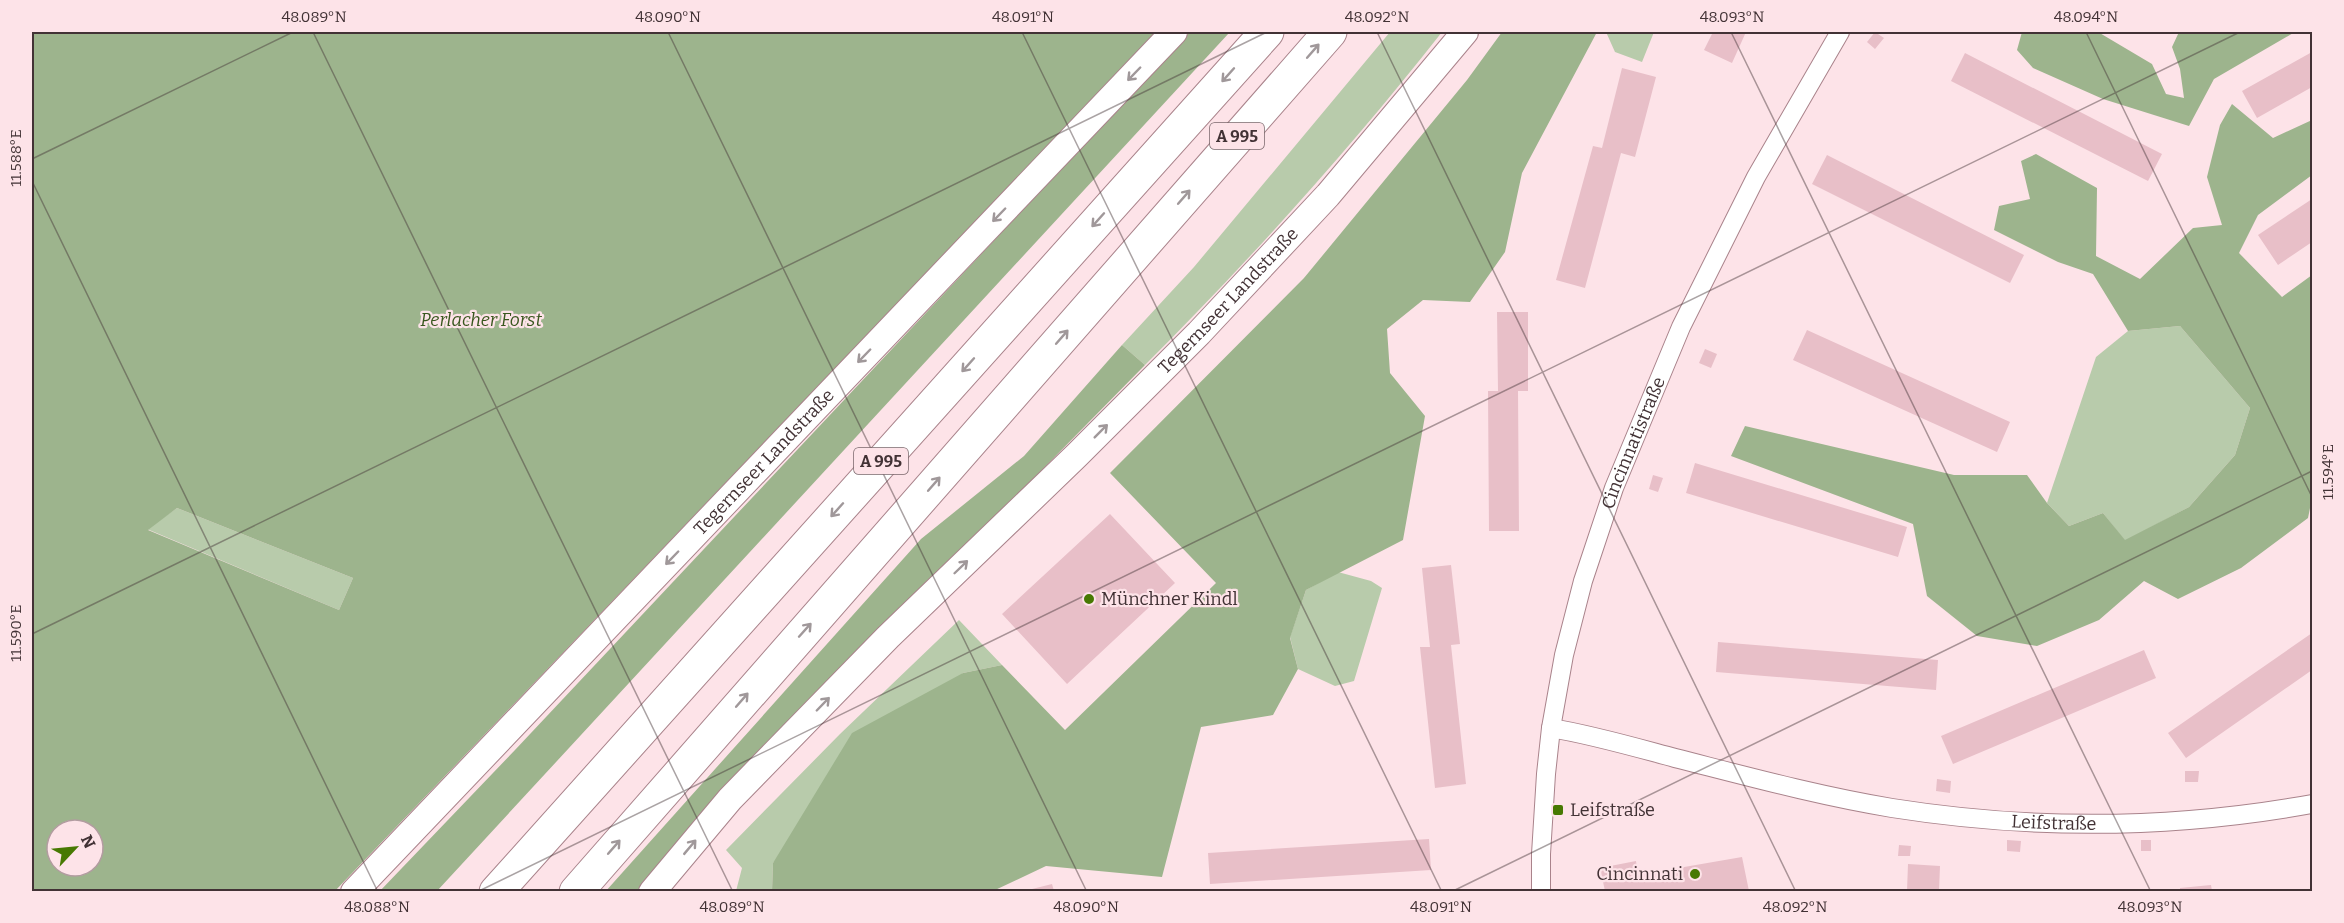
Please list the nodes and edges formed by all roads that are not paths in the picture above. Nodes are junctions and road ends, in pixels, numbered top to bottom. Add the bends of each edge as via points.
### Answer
1 (1174, 32) edge
2 (1267, 32) edge
3 (1330, 32) edge
4 (1465, 32) edge
5 (1840, 32) edge
6 (1551, 728) junction
7 (2313, 804) edge
8 (354, 891) edge
9 (496, 891) edge
10 (576, 891) edge
11 (652, 891) edge
12 (1542, 891) edge

1 -> 8 main road, Tegernseer Landstraße
2 -> 9 highway, A 995
10 -> 3 highway, A 995
11 -> 4 main road, Tegernseer Landstraße via 730,799 888,637 1199,333 1328,195
5 - 6 street, Cincinnatistraße via 1756,177 1681,327 1637,430 1583,581
6 - 7 street, Leifstraße via 1788,786 1891,808 1959,817 2032,823 2161,821
6 - 12 street, Cincinnatistraße

